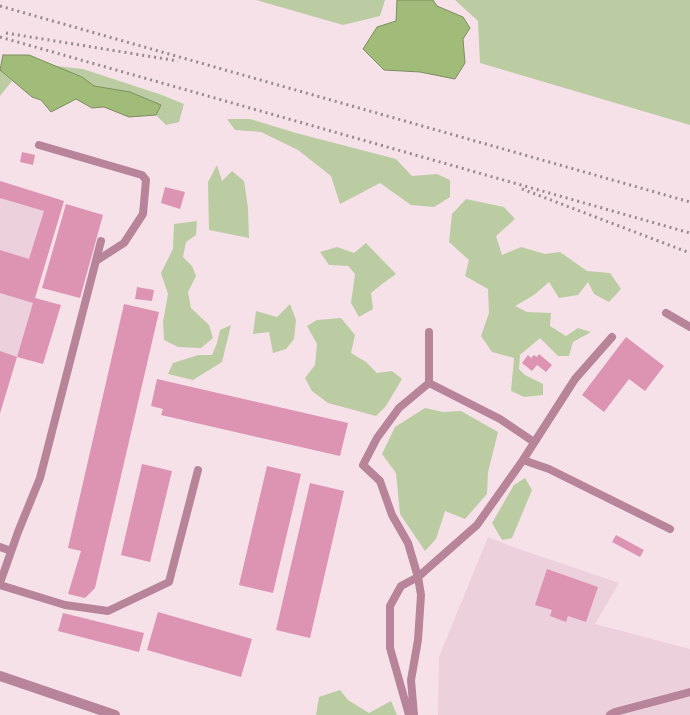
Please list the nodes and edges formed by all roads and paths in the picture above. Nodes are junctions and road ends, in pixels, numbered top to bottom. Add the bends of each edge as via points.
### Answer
1 (39, 144) dead end
2 (101, 241) dead end
3 (96, 261) junction
4 (666, 313) dead end
5 (690, 327) edge
6 (429, 332) dead end
7 (612, 337) dead end
8 (429, 383) junction
9 (534, 442) junction
10 (523, 460) junction
11 (198, 470) dead end
12 (670, 529) dead end
13 (0, 547) edge
14 (11, 551) junction
15 (418, 577) junction
16 (0, 584) edge
17 (0, 676) edge
18 (690, 692) edge
19 (615, 714) edge
20 (115, 715) edge
21 (409, 715) edge
22 (414, 715) edge

1 - 3 lane via 142,175 146,180 143,214 124,243
2 - 3 lane
3 - 14 lane via 40,478
4 - 5 lane
6 - 8 lane
7 - 9 lane via 575,379
8 - 9 lane via 500,419
8 - 15 lane via 399,408 377,438 363,465 380,481 392,515 408,543
9 - 10 lane
10 - 12 lane via 599,492
10 - 15 lane via 477,525
11 - 16 lane via 169,582 108,611 65,605
13 - 14 lane
14 - 16 lane
15 - 21 lane via 401,586 390,606 390,648
15 - 22 lane via 421,595 412,680
17 - 20 street
18 - 19 lane

